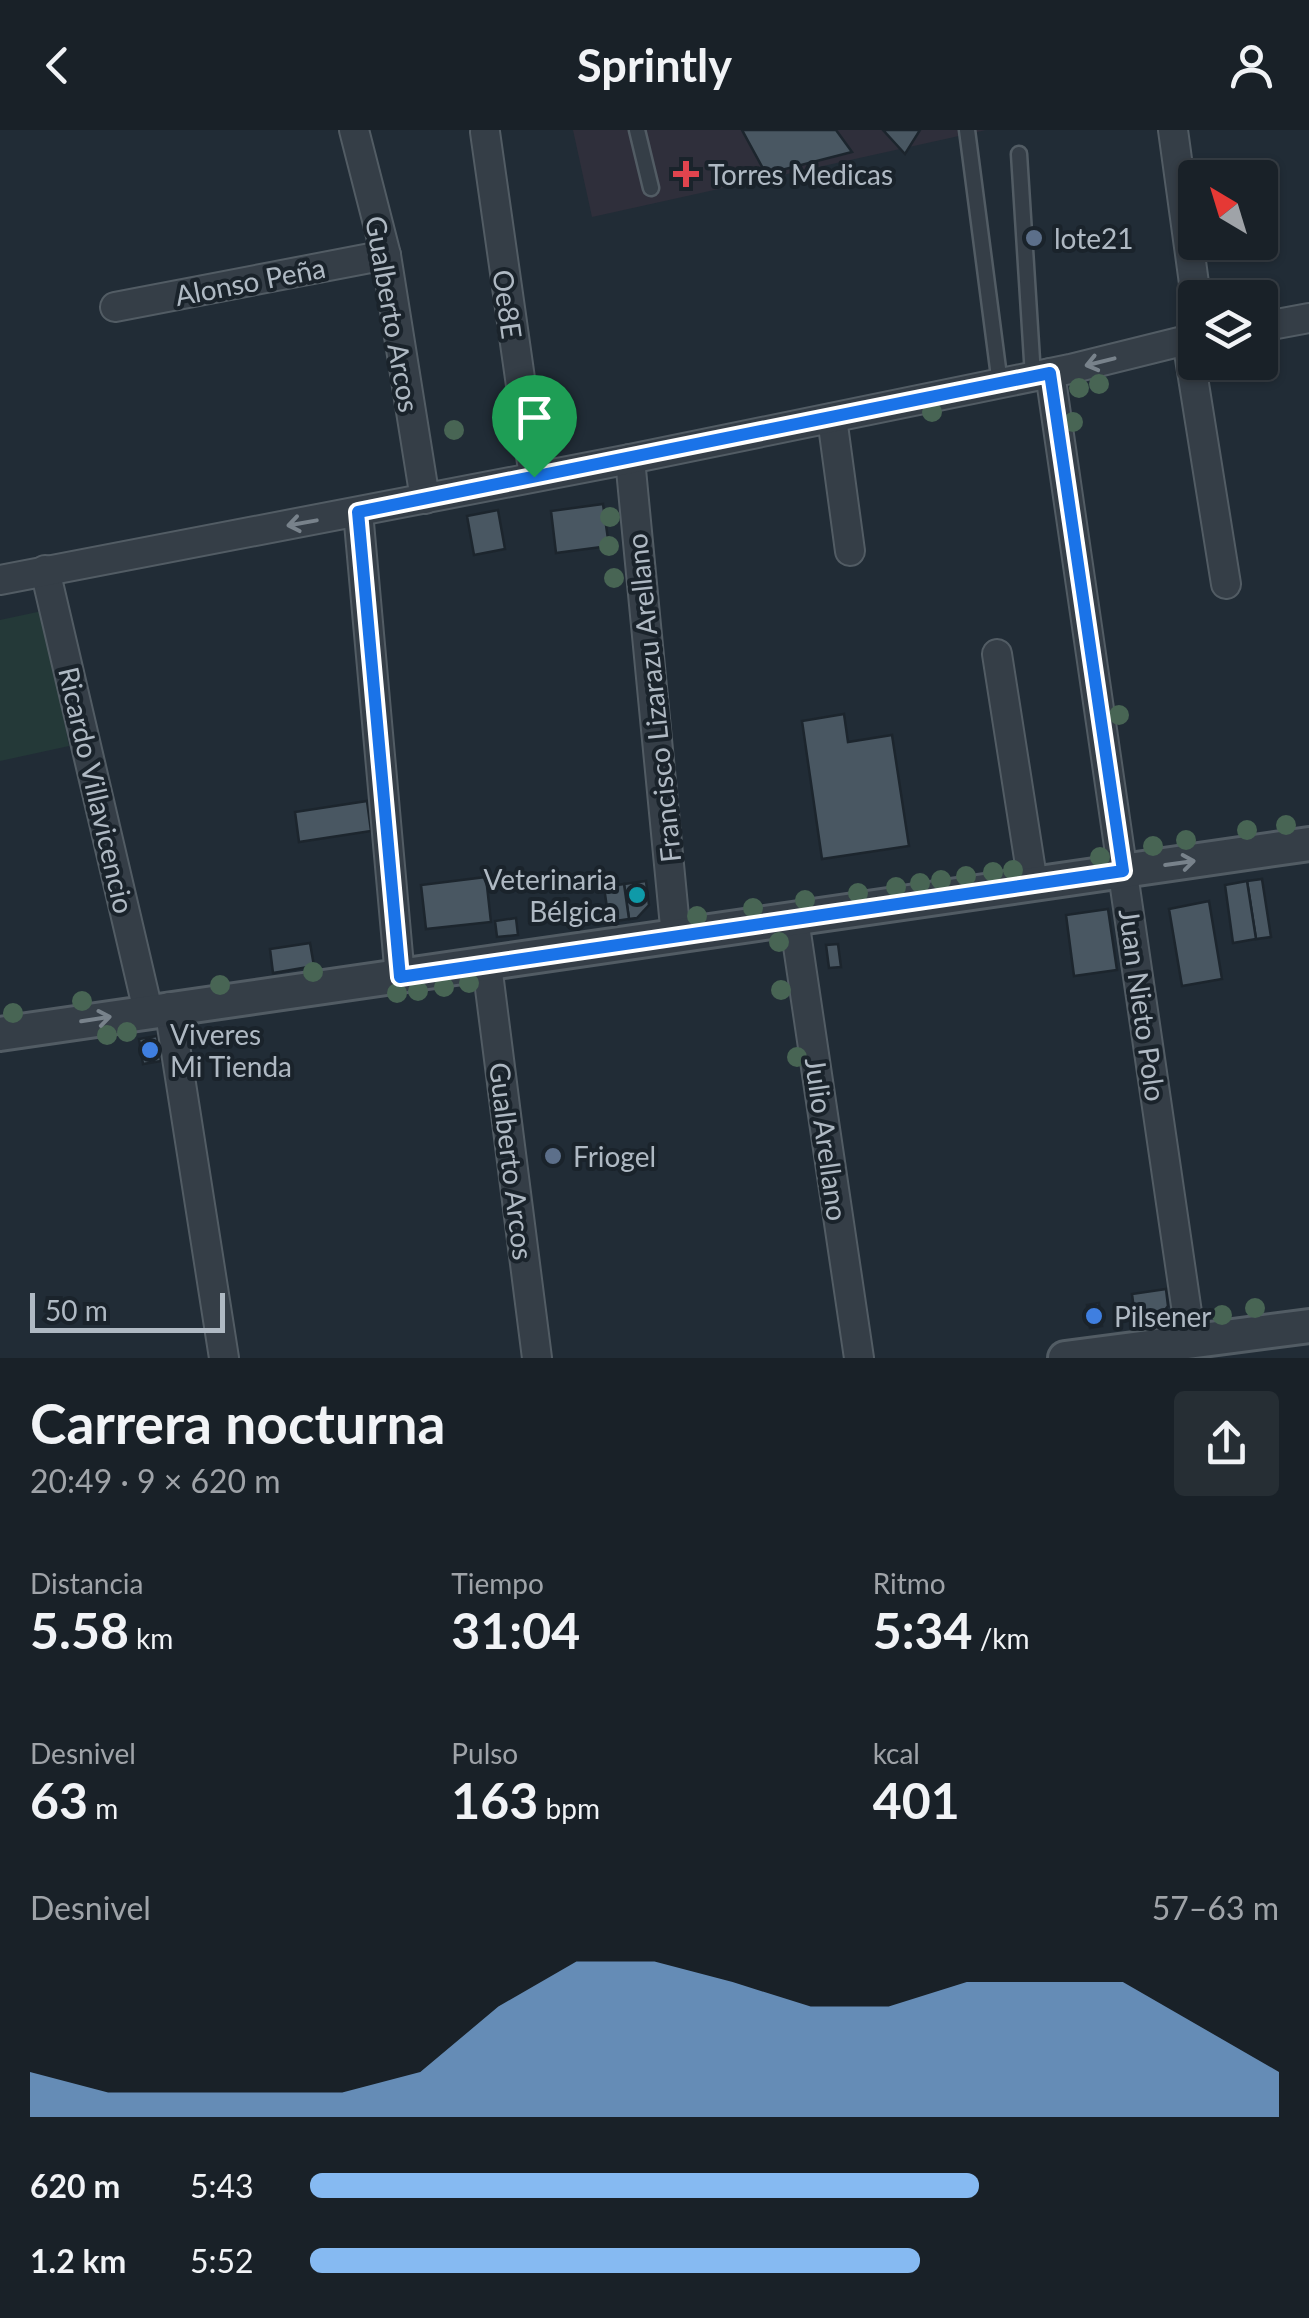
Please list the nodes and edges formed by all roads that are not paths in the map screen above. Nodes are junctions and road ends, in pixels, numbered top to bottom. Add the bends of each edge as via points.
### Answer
1 (354, 130) edge
2 (637, 130) edge
3 (967, 130) edge
4 (1174, 130) edge
5 (485, 132) edge
6 (1019, 154) dead end
7 (651, 188) dead end
8 (386, 255) junction
9 (1194, 280) edge
10 (115, 307) dead end
11 (1309, 318) edge
12 (1278, 323) edge
13 (1178, 342) edge
14 (1042, 375) junction
15 (1197, 380) edge
16 (1000, 384) junction
17 (832, 418) junction
18 (630, 460) junction
19 (534, 477) junction
20 (425, 498) junction
21 (358, 512) junction
22 (850, 551) dead end
23 (44, 570) junction
24 (0, 580) edge
25 (1226, 584) dead end
26 (996, 654) dead end
27 (1309, 844) edge
28 (1123, 871) junction
29 (1033, 884) junction
30 (794, 920) junction
31 (676, 938) junction
32 (487, 964) junction
33 (400, 977) junction
34 (159, 1009) junction
35 (0, 1034) edge
36 (1309, 1326) edge
37 (1185, 1346) edge
38 (224, 1358) edge
39 (537, 1358) edge
40 (859, 1358) edge
41 (1065, 1358) edge

1 - 8 street, Gualberto Arcos
2 - 7 lane
3 - 16 lane
4 - 9 street
5 - 19 street, Oe8E
6 - 14 lane
8 - 10 street, Alonso Peña
8 - 20 street, Gualberto Arcos
11 - 12 street
13 -> 14 street
14 - 16 street
14 - 28 street, Juan Nieto Polo
15 - 25 street
16 - 17 street
17 - 18 street
17 - 22 street
18 - 19 street
18 - 31 street, Francisco Lizarazu Arellano
19 - 20 street
20 - 21 street
21 -> 23 street
21 - 33 street
23 - 24 street
23 - 34 street, Ricardo Villavicencio
26 - 29 street
28 -> 27 street
28 - 29 street
28 - 37 street, Juan Nieto Polo
29 - 30 street
30 - 31 street
30 - 40 street, Julio Arellano
31 - 32 street
32 - 33 street
32 - 39 street, Gualberto Arcos
33 - 34 street
35 -> 34 street
34 - 38 street, Ricardo Villavicencio
36 - 37 street
37 - 41 street

